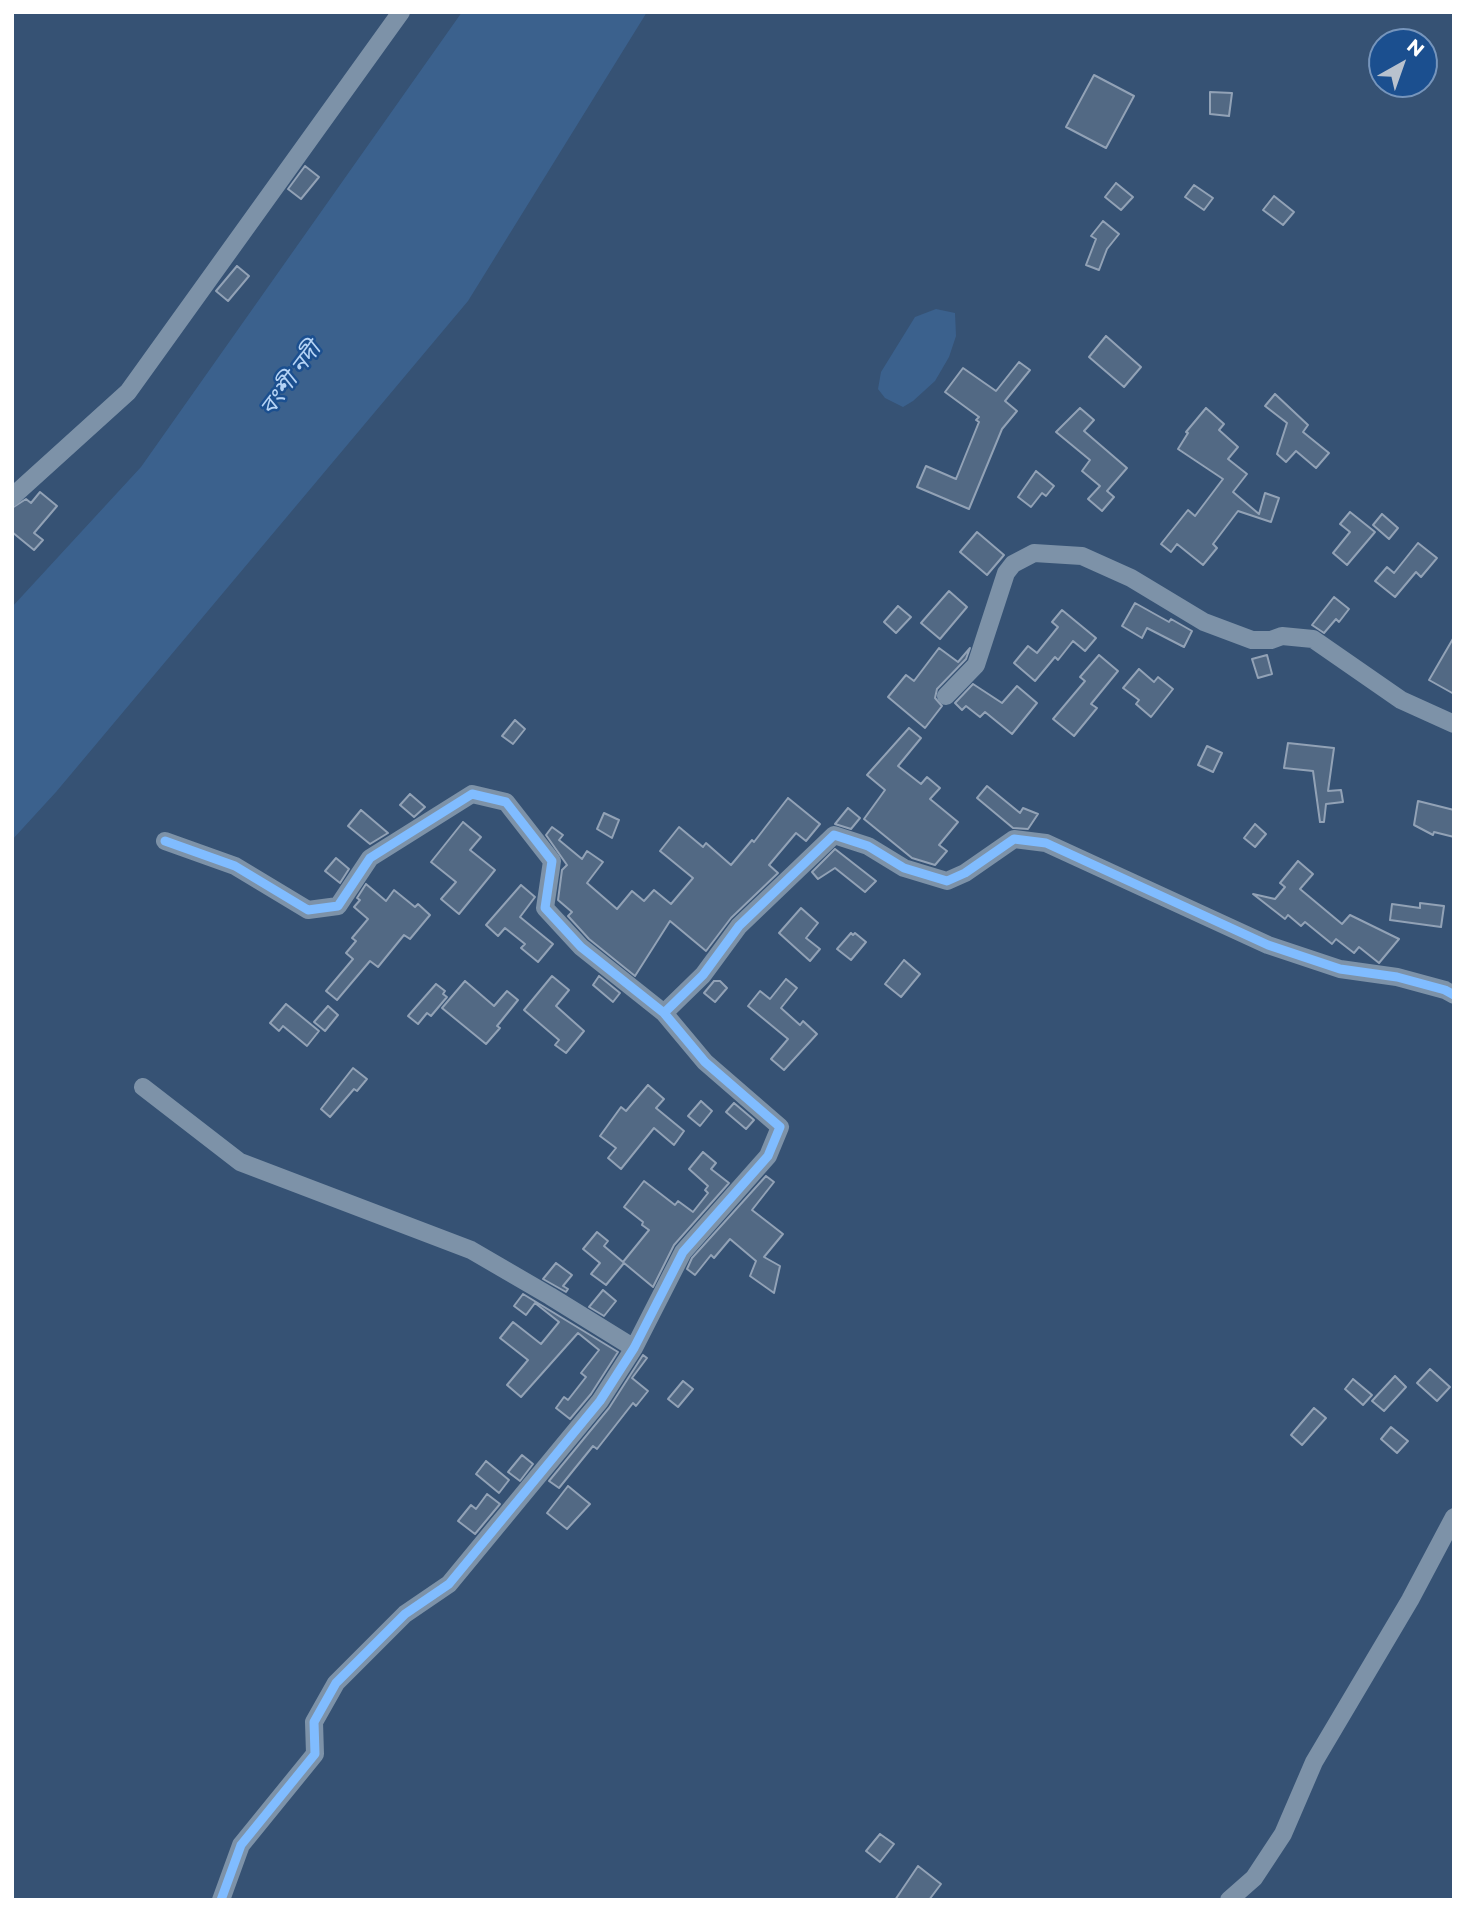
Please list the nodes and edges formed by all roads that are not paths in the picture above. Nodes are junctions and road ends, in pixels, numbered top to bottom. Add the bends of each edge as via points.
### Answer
1 (401, 12) edge
2 (12, 497) edge
3 (946, 696) dead end
4 (1452, 720) edge
5 (166, 841) dead end
6 (1454, 995) edge
7 (664, 1013) junction
8 (143, 1087) dead end
9 (634, 1348) junction
10 (1454, 1517) edge
11 (221, 1900) edge
12 (1229, 1900) edge

1 - 2 street via 128,392
3 - 4 street via 976,665 1006,573 1034,553 1082,556 1131,578 1204,622 1252,640 1282,636 1313,639 1401,700
5 - 7 street via 235,866 308,910 338,906 370,858 472,794 506,802 552,861 545,908 581,947
6 - 7 street via 1397,977 1340,969 1268,946 1046,843 1014,839 947,881 904,868 868,846 834,835 739,926 703,975
7 - 9 street via 705,1062 780,1127 768,1156 683,1252
8 - 9 street via 240,1162 471,1250
9 - 11 street via 600,1401 449,1584 405,1614 336,1683 314,1722 315,1754 241,1845
10 - 12 street via 1314,1762 1283,1834 1254,1878

